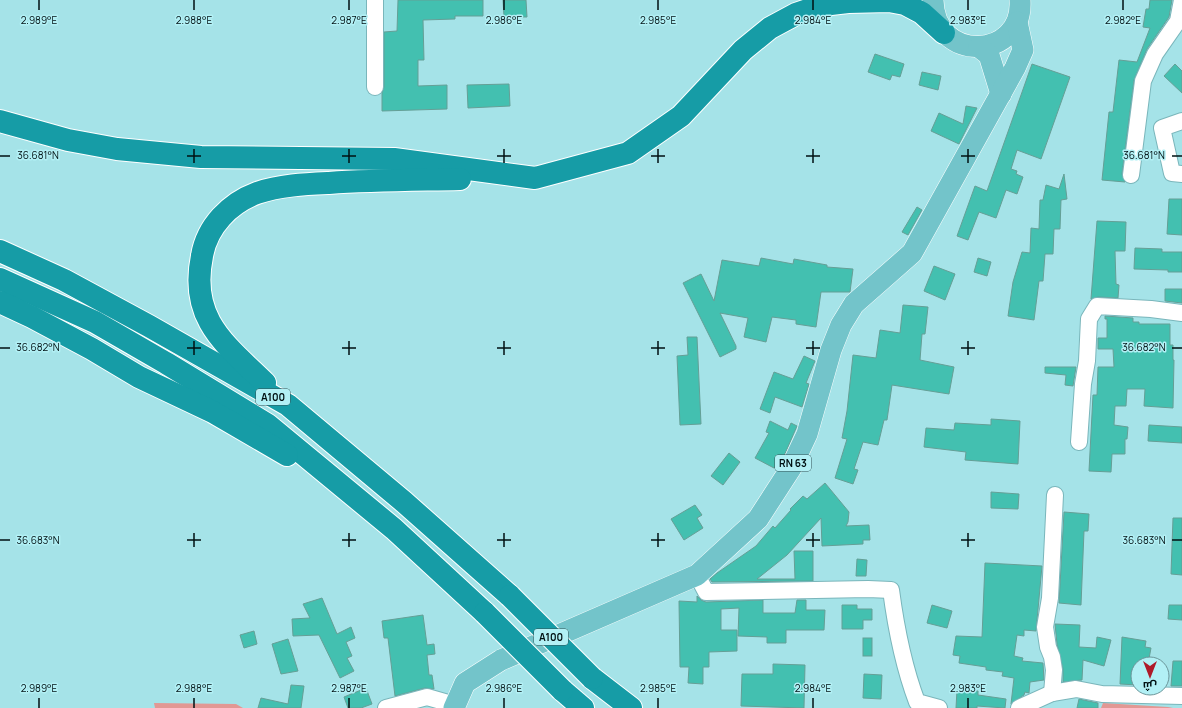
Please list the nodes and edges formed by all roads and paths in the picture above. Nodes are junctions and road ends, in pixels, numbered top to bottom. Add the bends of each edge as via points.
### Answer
1 (375, 0) edge
2 (890, 0) edge
3 (933, 0) edge
4 (1020, 0) edge
5 (1182, 0) edge
6 (1017, 22) junction
7 (1180, 23) edge
8 (944, 33) junction
9 (979, 47) junction
10 (375, 87) dead end
11 (1001, 94) junction
12 (0, 121) edge
13 (1182, 121) edge
14 (1182, 174) edge
15 (1131, 175) dead end
16 (535, 178) junction
17 (0, 251) edge
18 (0, 279) edge
19 (0, 302) edge
20 (1182, 313) edge
21 (288, 405) junction
22 (1079, 442) dead end
23 (1055, 495) dead end
24 (394, 529) junction
25 (697, 574) junction
26 (1052, 693) junction
27 (1182, 696) edge
28 (454, 706) edge
29 (386, 708) edge
30 (583, 708) edge
31 (631, 708) edge
32 (939, 708) edge
33 (1019, 708) edge

1 - 10 street
2 - 8 highway via 922,13
2 - 16 highway via 835,3 796,14 770,28 743,50 681,116 628,153
3 - 8 main road via 937,23
4 - 6 main road via 1021,8
5 - 7 street
6 - 9 main road via 1002,40
6 - 11 main road via 1023,50
7 - 15 street via 1155,54 1143,81
8 - 9 main road via 966,46
9 - 11 main road via 988,55
11 - 25 main road, RN 63 via 912,253 854,304 841,325 831,350 807,434 791,468 758,519
12 - 16 highway via 68,140 117,149 201,157 394,160
13 - 14 street via 1162,128 1172,173
16 - 21 highway via 316,184 276,188 257,193 230,207 214,225 203,248 198,273 200,299 209,323 225,344
17 - 21 highway, A100 / A100 via 64,280
18 - 24 highway, A100 / A100 via 95,322 268,425
19 - 24 highway via 85,345 139,377 213,412 280,450
20 - 22 street via 1097,306 1088,319 1087,361
21 - 31 highway, A100 / A100, bridge via 398,497 510,596 592,678
23 - 26 street via 1050,598 1045,627 1054,670
24 - 30 highway, A100 / A100, bridge
25 - 28 main road, RN 63 via 500,660 465,683
25 - 32 street via 706,592 891,590 897,634 908,677 918,702
26 - 27 street via 1076,689 1102,694
26 - 33 street
28 - 29 street via 427,697

